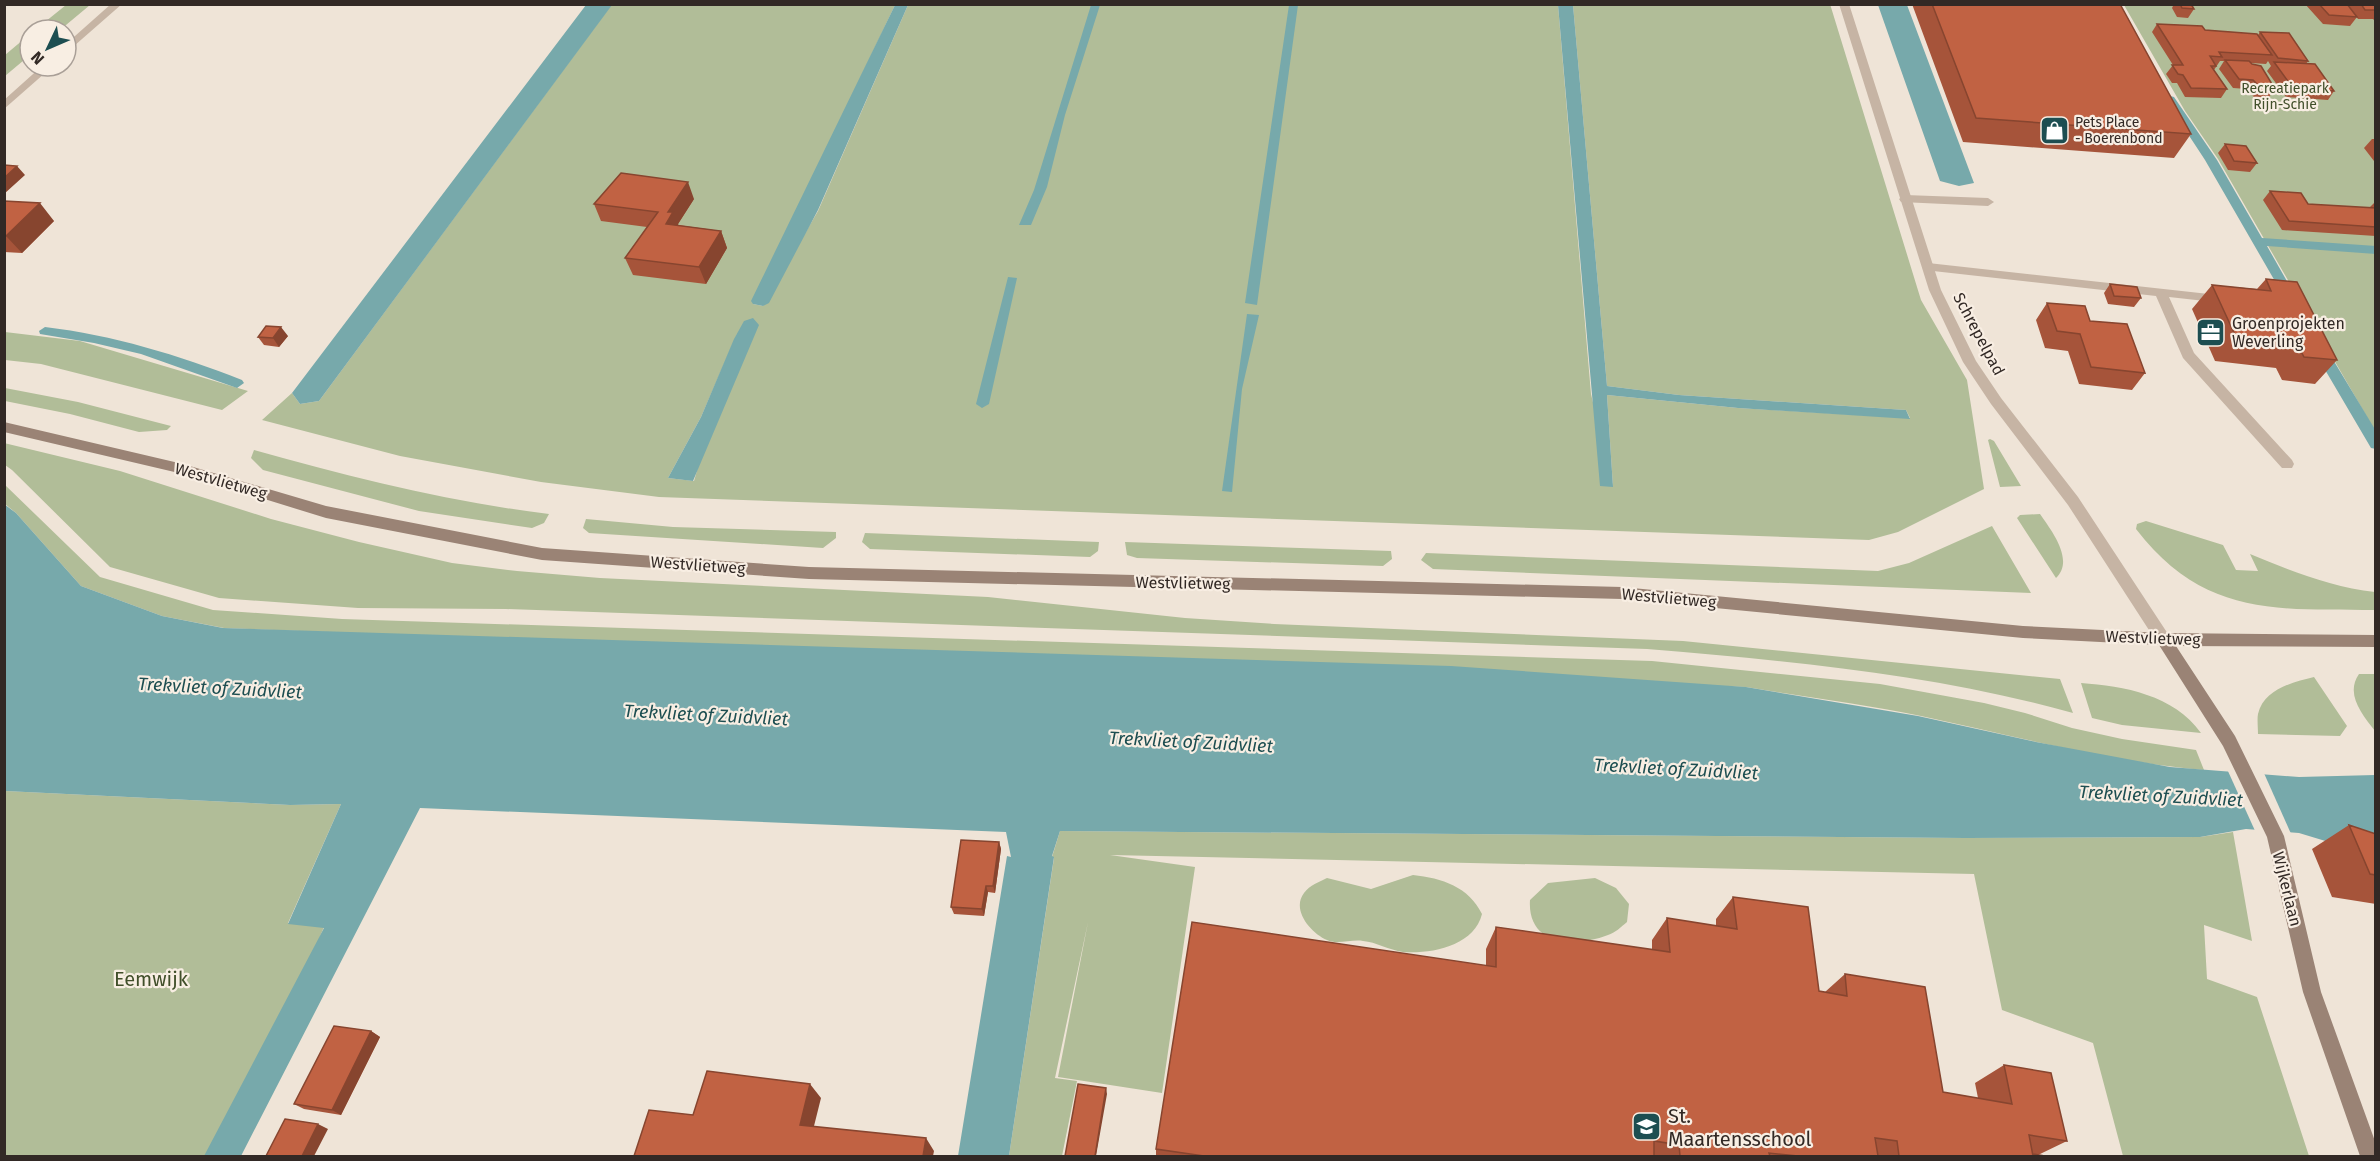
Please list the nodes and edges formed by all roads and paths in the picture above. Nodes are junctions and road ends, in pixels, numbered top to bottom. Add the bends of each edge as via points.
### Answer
1 (117, 4) edge
2 (1844, 4) edge
3 (78, 39) edge
4 (34, 78) edge
5 (4, 105) edge
6 (1905, 199) junction
7 (1988, 202) dead end
8 (1928, 267) junction
9 (2160, 291) junction
10 (2225, 299) edge
11 (4, 428) edge
12 (2287, 464) dead end
13 (2163, 639) junction
14 (2376, 641) edge
15 (2370, 1156) edge

1 - 3 street
2 - 6 street, Schrepelpad
4 - 5 street
6 - 7 street
6 - 8 street, Schrepelpad
8 - 9 street
8 - 13 street, Schrepelpad via 1935,290 1971,362 2073,501
9 - 10 street
9 - 12 street via 2188,355
11 - 13 street, Westvlietweg via 183,469 326,512 542,554 809,573 1622,593 2023,632
13 - 14 street, Westvlietweg
13 - 15 street, Wijkerlaan via 2229,741 2275,836 2312,992

